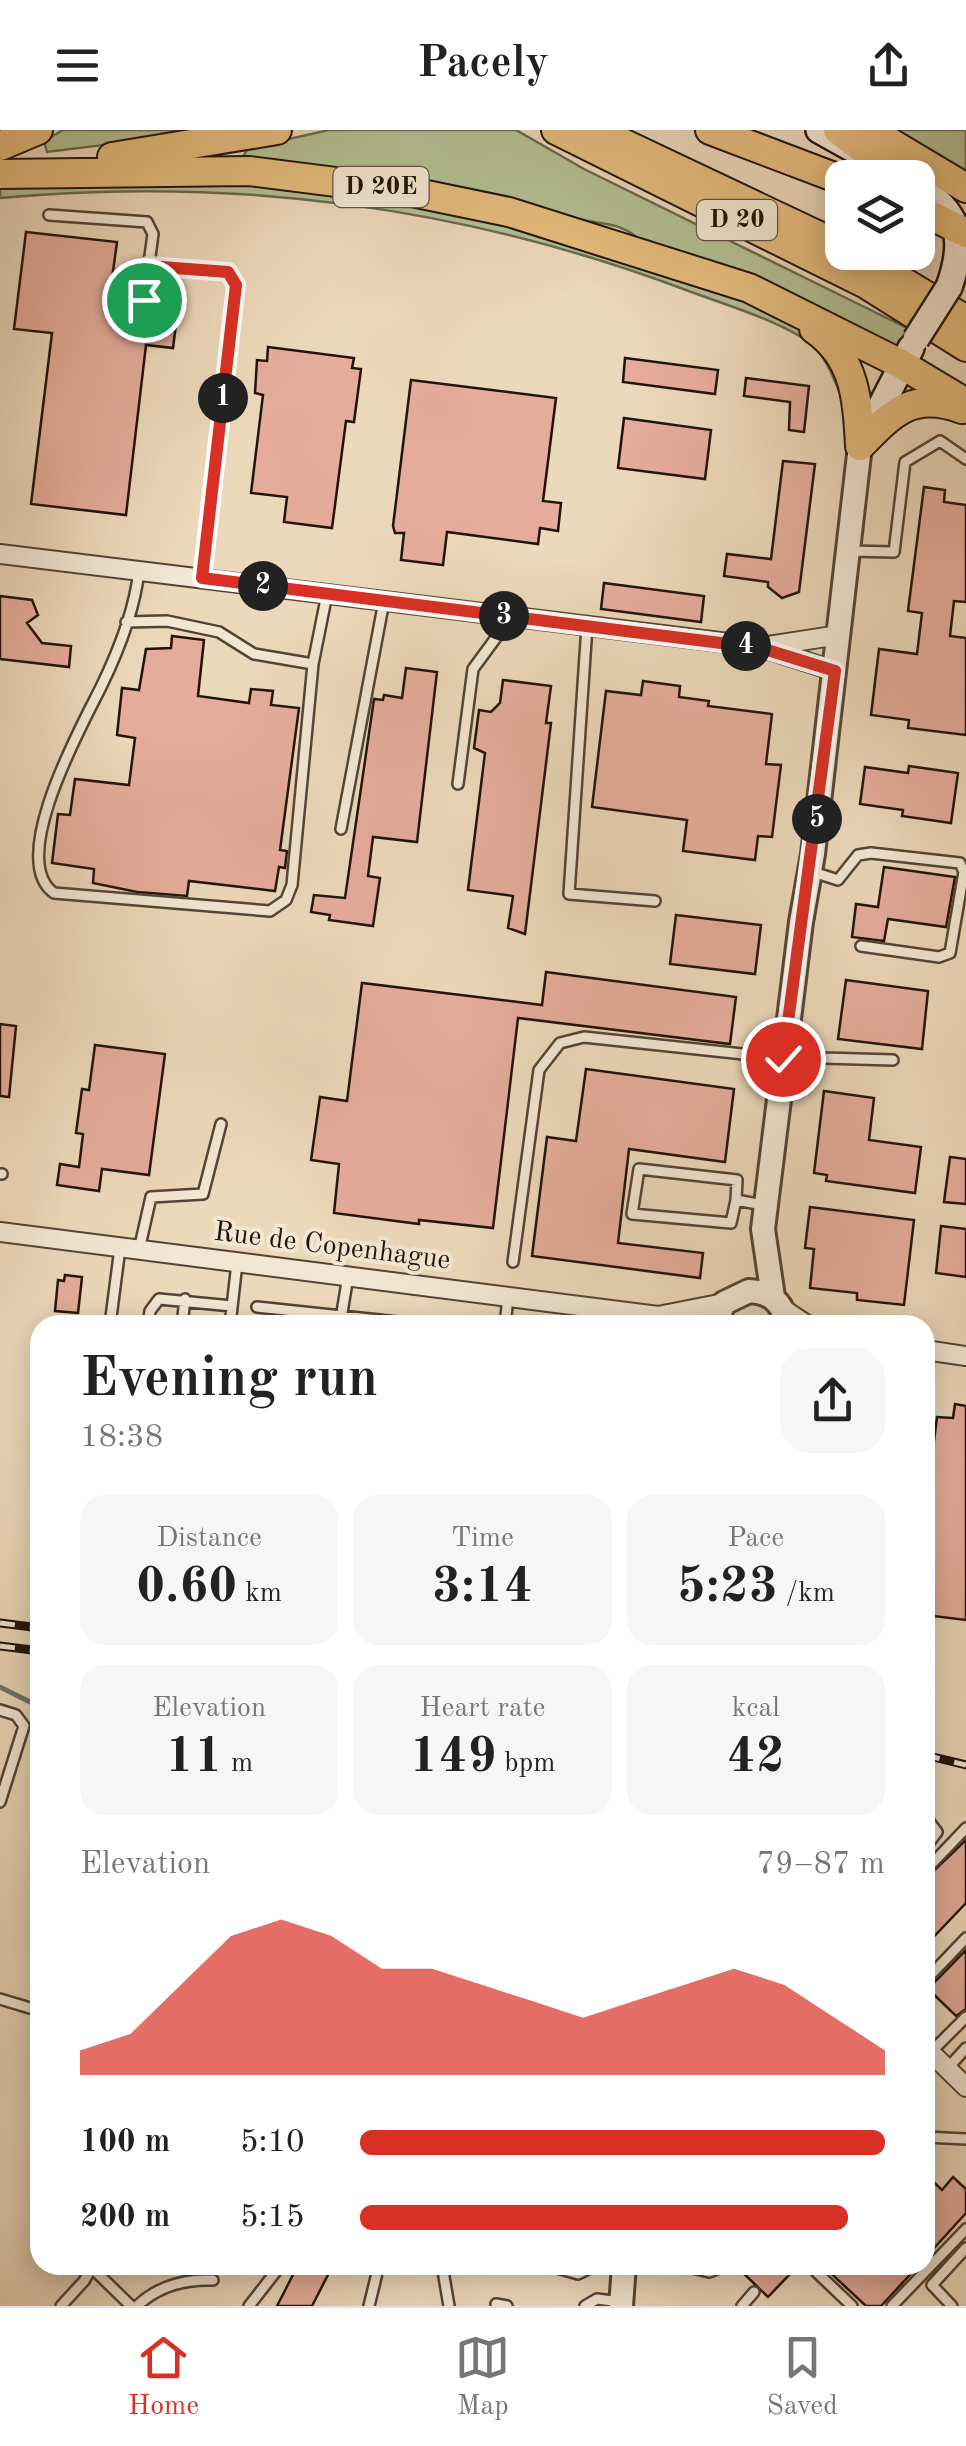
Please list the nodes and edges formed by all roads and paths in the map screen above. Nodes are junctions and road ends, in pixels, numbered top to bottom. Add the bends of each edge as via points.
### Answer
1 (38, 130) edge
2 (277, 130) edge
3 (530, 130) edge
4 (556, 130) edge
5 (595, 130) edge
6 (710, 130) edge
7 (819, 130) edge
8 (838, 130) edge
9 (869, 130) edge
10 (875, 160) edge
11 (880, 160) edge
12 (2, 164) edge
13 (825, 174) edge
14 (966, 188) edge
15 (935, 198) edge
16 (49, 215) dead end
17 (935, 215) edge
18 (964, 234) edge
19 (776, 239) junction
20 (825, 239) edge
21 (148, 266) junction
22 (884, 270) edge
23 (748, 288) junction
24 (144, 300) dead end
25 (966, 320) edge
26 (966, 347) edge
27 (901, 364) junction
28 (966, 403) edge
29 (966, 411) edge
30 (860, 446) junction
31 (966, 459) edge
32 (849, 551) junction
33 (0, 554) edge
34 (139, 570) junction
35 (202, 578) junction
36 (327, 594) junction
37 (384, 601) junction
38 (500, 615) junction
39 (126, 622) junction
40 (587, 626) junction
41 (839, 635) junction
42 (761, 648) junction
43 (313, 664) junction
44 (835, 671) junction
45 (458, 784) dead end
46 (341, 829) dead end
47 (810, 871) junction
48 (655, 901) dead end
49 (862, 946) dead end
50 (784, 1052) junction
51 (893, 1060) dead end
52 (222, 1124) dead end
53 (736, 1200) junction
54 (764, 1217) junction
55 (0, 1232) edge
56 (130, 1249) junction
57 (237, 1262) junction
58 (513, 1262) dead end
59 (348, 1276) junction
60 (508, 1297) junction
61 (185, 1299) junction
62 (232, 1306) junction
63 (257, 1307) dead end
64 (725, 1308) edge
65 (781, 1310) edge
66 (113, 1315) edge
67 (149, 1315) edge
68 (183, 1315) edge
69 (231, 1315) edge
70 (313, 1315) edge
71 (342, 1315) edge
72 (506, 1315) edge
73 (650, 1315) edge
74 (666, 1315) edge
75 (935, 1351) edge
76 (966, 1356) edge
77 (0, 1710) edge
78 (0, 1802) edge
79 (966, 1828) edge
80 (935, 1861) edge
81 (966, 1938) edge
82 (935, 1971) edge
83 (0, 1999) edge
84 (30, 2008) edge
85 (966, 2016) edge
86 (935, 2045) edge
87 (966, 2048) edge
88 (935, 2058) edge
89 (948, 2068) junction
90 (966, 2087) edge
91 (935, 2137) edge
92 (966, 2139) edge
93 (966, 2229) edge
94 (966, 2248) edge
95 (935, 2261) edge
96 (86, 2275) edge
97 (102, 2275) edge
98 (272, 2275) edge
99 (377, 2275) edge
100 (444, 2275) edge
101 (623, 2275) edge
102 (819, 2275) edge
103 (922, 2275) edge
104 (213, 2280) dead end
105 (754, 2292) dead end
106 (621, 2304) edge
107 (61, 2306) edge
108 (134, 2306) edge
109 (249, 2306) edge
110 (369, 2306) edge
111 (449, 2306) edge
112 (585, 2306) edge
113 (742, 2306) edge
114 (852, 2306) edge
115 (892, 2306) edge
116 (952, 2306) edge

1 - 12 main road
2 - 12 main road
3 - 19 main road via 582,159
4 - 19 main road, D 20
5 - 20 main road, D 20
6 - 13 main road
7 - 10 main road
8 - 11 main road
9 - 14 main road
12 - 23 main road, D 20E via 234,170 407,190 552,224
15 - 18 main road
16 - 21 lane via 147,222 153,234
17 - 18 main road
18 - 27 main road, bridge via 963,258
19 - 26 main road, D 20 via 866,284
21 - 24 lane
21 - 35 lane via 228,272 236,285
22 - 25 main road
23 - 27 main road, D 20E
23 - 30 main road via 833,343 857,392
27 - 28 main road, D 20E
27 - 30 main road
29 - 30 main road via 921,401 901,409
30 - 32 street
31 - 32 lane via 940,441 905,462 894,552
32 - 41 street
33 - 34 street
34 - 35 street
34 - 39 lane
35 - 36 street
36 - 37 street
36 - 43 lane
37 - 38 street
37 - 46 lane
38 - 40 street
38 - 45 lane via 498,635 473,668
39 - 43 lane via 166,621 219,632 254,654
39 - 43 lane via 63,761 42,829 38,871 54,893 270,911 286,900
40 - 42 street
40 - 48 lane via 569,894
41 - 42 street
41 - 44 street
42 - 44 street
44 - 47 street
47 - 49 lane via 838,880 858,855 871,853 960,863 950,953
47 - 50 street
50 - 51 lane via 806,1048 824,1058
50 - 54 street
50 - 58 lane via 584,1037 560,1043 539,1070
52 - 56 lane via 203,1194 151,1198
53 - 53 lane via 737,1180 639,1168 632,1214 730,1223
53 - 54 lane
54 - 64 street
54 - 65 street via 766,1272
55 - 56 street, Rue de Copenhague
56 - 57 street, Rue de Copenhague
56 - 66 lane
57 - 59 street, Rue de Copenhague
57 - 62 lane
59 - 60 street, Rue de Copenhague
59 - 71 lane
60 - 72 lane
60 - 73 street, Rue de Copenhague
61 - 62 lane
61 - 67 lane via 159,1299
61 - 68 lane
62 - 69 lane
63 - 70 lane
64 - 65 street via 755,1291
64 - 74 street, Rue de Copenhague
75 - 76 street
77 - 78 lane via 24,1726
79 - 80 lane
81 - 82 lane
83 - 84 lane
85 - 86 lane
87 - 89 lane
88 - 89 street
89 - 90 street
91 - 92 lane
93 - 95 lane
94 - 116 lane via 932,2285
96 - 107 lane
97 - 108 lane
98 - 109 lane
99 - 110 lane
100 - 111 lane
101 - 106 street
102 - 114 lane
103 - 115 lane
104 - 108 lane via 183,2281
105 - 113 lane
106 - 112 lane via 597,2299

